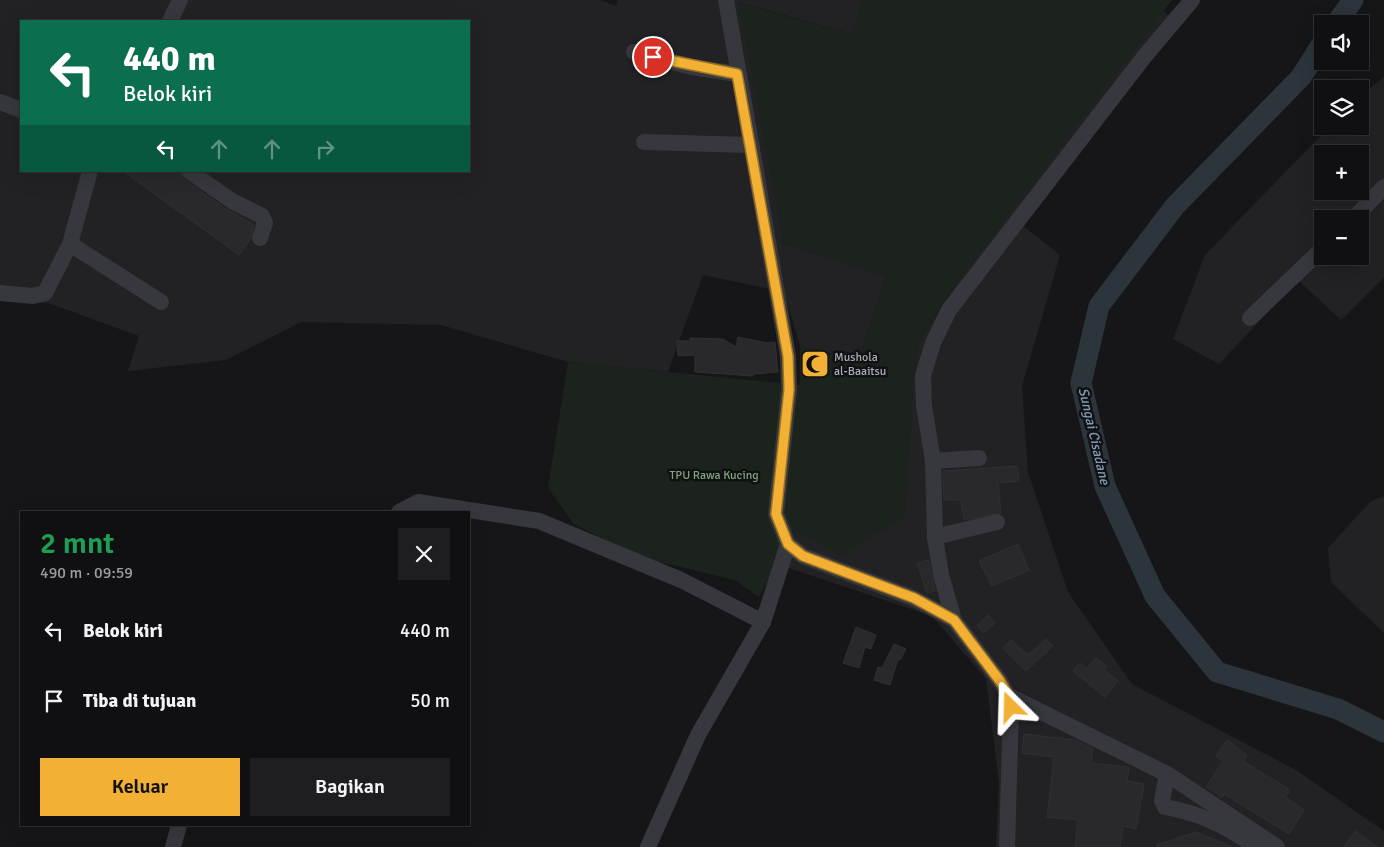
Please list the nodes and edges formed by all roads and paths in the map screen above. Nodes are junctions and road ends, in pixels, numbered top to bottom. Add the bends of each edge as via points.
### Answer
1 (180, 0) edge
2 (726, 0) edge
3 (1192, 0) edge
4 (170, 20) edge
5 (634, 52) dead end
6 (737, 74) junction
7 (0, 102) edge
8 (20, 110) edge
9 (644, 142) dead end
10 (750, 145) junction
11 (90, 172) edge
12 (190, 172) edge
13 (1384, 187) edge
14 (1362, 210) edge
15 (260, 238) dead end
16 (70, 244) junction
17 (1314, 256) edge
18 (0, 293) edge
19 (161, 302) dead end
20 (1250, 318) dead end
21 (979, 458) dead end
22 (933, 461) junction
23 (402, 511) edge
24 (997, 522) dead end
25 (936, 537) junction
26 (788, 544) junction
27 (954, 620) junction
28 (763, 622) junction
29 (1009, 696) junction
30 (1167, 774) junction
31 (179, 826) edge
32 (173, 847) edge
33 (648, 847) edge
34 (1007, 847) edge
35 (1256, 847) edge
36 (1277, 847) edge

1 - 4 street
2 - 6 street
3 - 22 street via 1144,57 949,310 933,343 923,376 924,406
5 - 6 street
6 - 10 street
7 - 8 street
9 - 10 street
10 - 26 street via 788,356 789,390 776,514
11 - 16 street
12 - 15 street via 232,201 262,216 265,223
13 - 14 street
16 - 18 street via 45,292 33,296
16 - 19 street
17 - 20 street
21 - 22 street
22 - 25 street
23 - 28 street via 418,502 539,521 681,580
24 - 25 street
25 - 27 street via 941,575
26 - 27 street via 803,556 914,598
26 - 28 street
27 - 29 street
28 - 33 street via 698,735
29 - 30 street
29 - 34 street
30 - 35 street via 1162,801 1164,807 1193,812 1226,826
30 - 36 street
31 - 32 street

